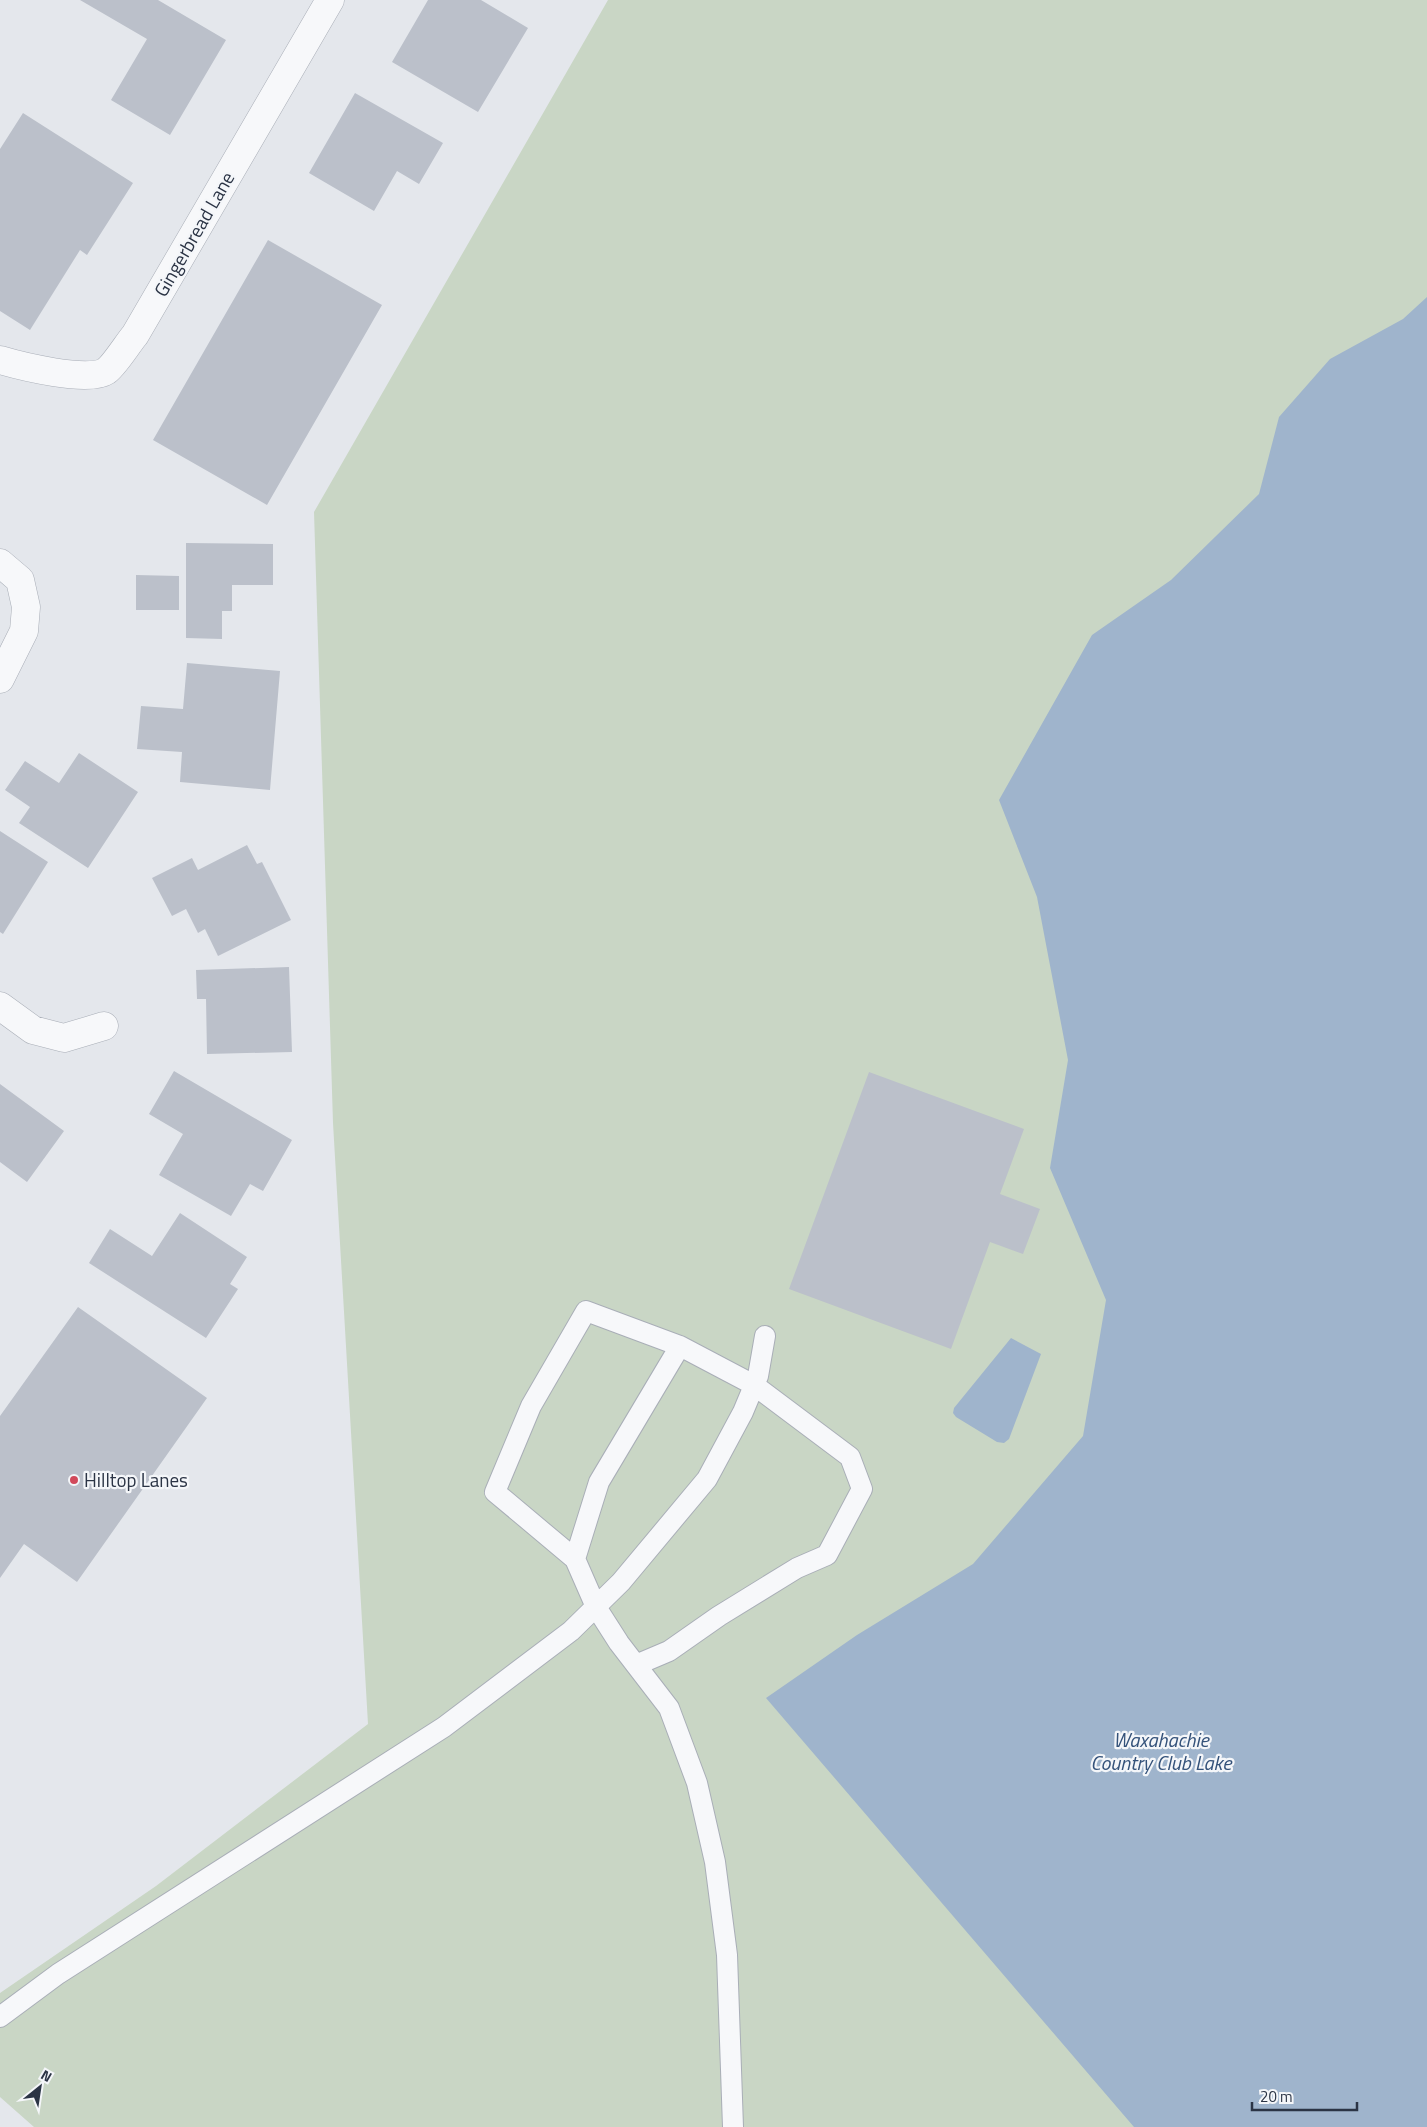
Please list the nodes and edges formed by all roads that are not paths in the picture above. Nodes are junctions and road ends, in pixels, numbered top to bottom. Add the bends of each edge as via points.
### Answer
1 (330, 0) edge
2 (0, 360) edge
3 (0, 563) edge
4 (0, 679) edge
5 (0, 1006) edge
6 (104, 1026) dead end
7 (765, 1336) dead end
8 (680, 1346) junction
9 (754, 1385) junction
10 (575, 1559) junction
11 (596, 1607) junction
12 (636, 1665) junction
13 (0, 2017) edge
14 (733, 2127) edge

1 - 2 street, Gingerbread Lane via 135,335 106,372 42,371
3 - 4 street via 20,580 26,607 24,631
5 - 6 street via 33,1030 64,1038
7 - 9 lane
8 - 9 lane
8 - 10 lane via 599,1482
8 - 10 lane via 586,1311 531,1406 495,1492
9 - 11 lane via 706,1479
9 - 12 lane via 850,1457 862,1489 827,1555 797,1568 669,1651
10 - 11 lane
11 - 12 lane
11 - 13 lane via 571,1631 444,1727 58,1974
12 - 14 lane via 669,1708 697,1783 714,1862 727,1955

